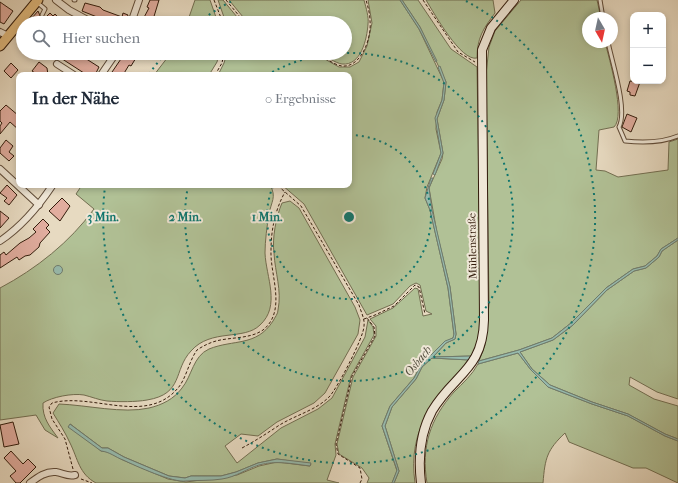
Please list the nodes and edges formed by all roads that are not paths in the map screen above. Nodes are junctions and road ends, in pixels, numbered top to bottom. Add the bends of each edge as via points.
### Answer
1 (56, 0) edge
2 (139, 0) edge
3 (514, 0) edge
4 (600, 0) edge
5 (37, 1) edge
6 (603, 12) edge
7 (42, 15) dead end
8 (26, 16) edge
9 (80, 16) edge
10 (133, 16) edge
11 (16, 24) edge
12 (4, 34) edge
13 (0, 46) edge
14 (609, 48) edge
15 (111, 60) edge
16 (57, 64) dead end
17 (69, 72) edge
18 (103, 72) edge
19 (678, 136) edge
20 (0, 169) edge
21 (16, 184) edge
22 (21, 188) edge
23 (51, 188) edge
24 (39, 205) junction
25 (0, 241) edge
26 (75, 475) road end
27 (30, 483) edge
28 (420, 483) edge

1 - 9 street
2 - 10 street
3 - 28 street, Mühlenstraße via 488,33 482,50 482,339 472,365 438,402 427,423 420,453
4 - 6 lane
5 - 7 lane via 45,9
5 - 8 main road
11 - 12 main road
12 - 13 main road
14 - 19 lane via 620,100 622,121 619,127 624,141 644,143 669,140
15 - 18 street
16 - 17 street
20 - 21 street
22 - 24 street
23 - 24 street
24 - 25 street
26 - 27 street via 48,473

